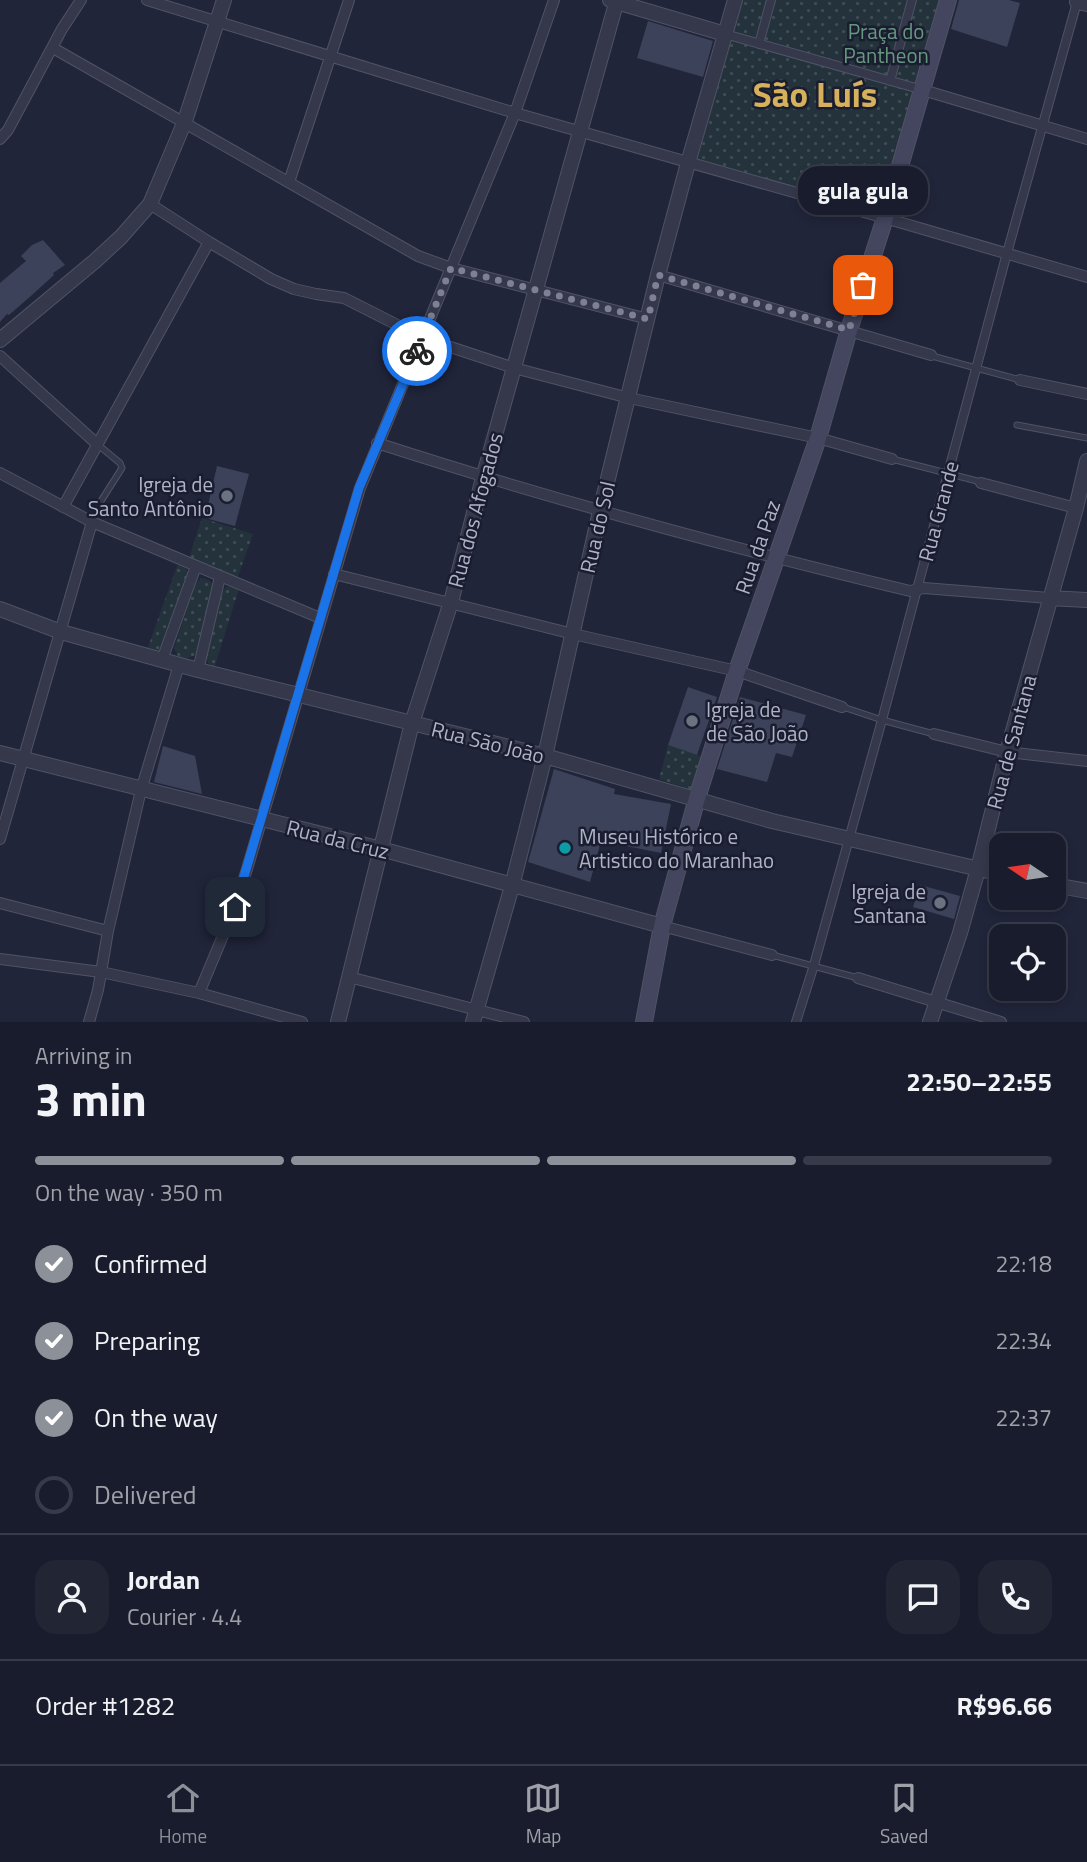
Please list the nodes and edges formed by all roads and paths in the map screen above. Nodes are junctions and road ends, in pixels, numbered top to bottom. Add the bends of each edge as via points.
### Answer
1 (81, 0) edge
2 (148, 0) edge
3 (224, 0) edge
4 (349, 0) edge
5 (554, 0) edge
6 (735, 0) edge
7 (771, 0) edge
8 (912, 0) edge
9 (948, 0) edge
10 (614, 1) edge
11 (1078, 2) edge
12 (218, 21) junction
13 (725, 34) junction
14 (759, 44) junction
15 (53, 48) junction
16 (332, 56) junction
17 (890, 81) junction
18 (923, 90) junction
19 (515, 113) junction
20 (185, 121) junction
21 (1043, 126) junction
22 (580, 131) junction
23 (0, 139) edge
24 (1087, 139) edge
25 (688, 163) junction
26 (289, 182) junction
27 (150, 204) junction
28 (885, 218) junction
29 (209, 243) junction
30 (1006, 253) junction
31 (451, 268) junction
32 (658, 275) junction
33 (1087, 277) edge
34 (536, 290) junction
35 (648, 319) junction
36 (849, 330) junction
37 (423, 338) junction
38 (0, 341) edge
39 (931, 355) joint
40 (0, 356) edge
41 (514, 368) junction
42 (975, 369) junction
43 (1020, 380) joint
44 (1087, 394) edge
45 (629, 398) junction
46 (1017, 425) dead end
47 (818, 438) junction
48 (1087, 438) edge
49 (377, 443) junction
50 (97, 444) junction
51 (892, 458) joint
52 (1087, 461) edge
53 (0, 472) edge
54 (949, 474) junction
55 (483, 478) junction
56 (981, 482) joint
57 (101, 501) dead end
58 (63, 507) junction
59 (1076, 508) junction
60 (600, 511) junction
61 (92, 522) junction
62 (775, 559) junction
63 (196, 566) junction
64 (334, 574) junction
65 (220, 577) junction
66 (916, 590) junction
67 (1049, 598) junction
68 (1087, 600) edge
69 (450, 602) junction
70 (0, 609) edge
71 (320, 618) junction
72 (61, 632) junction
73 (573, 634) junction
74 (162, 660) junction
75 (179, 665) junction
76 (198, 670) junction
77 (737, 671) junction
78 (297, 696) junction
79 (842, 707) joint
80 (882, 720) junction
81 (412, 723) junction
82 (934, 734) joint
83 (1007, 752) junction
84 (0, 753) edge
85 (545, 756) junction
86 (24, 759) junction
87 (1087, 761) edge
88 (141, 790) junction
89 (697, 798) junction
90 (261, 819) junction
91 (0, 839) edge
92 (849, 840) junction
93 (381, 849) junction
94 (978, 869) junction
95 (989, 871) edge
96 (512, 886) junction
97 (1066, 887) edge
98 (1087, 891) edge
99 (0, 903) edge
100 (662, 926) junction
101 (108, 931) junction
102 (772, 955) joint
103 (0, 959) edge
104 (814, 965) junction
105 (100, 972) junction
106 (349, 977) junction
107 (858, 978) joint
108 (199, 993) junction
109 (937, 1001) junction
110 (474, 1016) edge
111 (276, 1018) edge
112 (89, 1022) edge
113 (302, 1022) edge
114 (338, 1022) edge
115 (524, 1022) edge
116 (644, 1022) edge
117 (796, 1022) edge
118 (930, 1022) edge
119 (1001, 1022) edge

1 - 15 street
2 - 12 street
3 - 12 street
4 - 16 street
5 - 19 street
6 - 13 street, Rua do Sol
7 - 14 street
8 - 17 street
9 - 18 main road, Rua da Paz
10 - 13 street
10 - 22 street, Rua dos Afogados
11 - 21 street, Rua Grande
12 - 16 street
12 - 20 street
13 - 14 street
13 - 25 street, Rua do Sol
14 - 17 street
15 - 20 street
15 - 23 street
16 - 19 street
16 - 26 street
17 - 18 street
18 - 21 street
18 - 28 main road, Rua da Paz
19 - 22 street
19 - 31 street
20 - 26 street
20 - 27 street
21 - 24 street
21 - 30 street, Rua Grande
22 - 25 street
22 - 34 street, Rua dos Afogados
25 - 28 street
25 - 32 street, Rua do Sol
26 - 31 street via 418,256
27 - 29 street
27 - 38 street via 95,261
28 - 30 street
28 - 36 main road, Rua da Paz
29 - 37 street via 271,279 294,289 344,298
29 - 50 street
30 - 33 street
30 - 42 street, Rua Grande
31 - 34 street
31 - 37 street
32 - 35 street, Rua do Sol
32 - 36 street
34 - 35 street
34 - 41 street, Rua dos Afogados
35 - 45 street, Rua do Sol
36 - 39 street
36 - 47 main road, Rua da Paz
37 - 41 street
37 - 49 street
39 - 42 lane
40 - 50 street
41 - 45 street
41 - 55 street, Rua dos Afogados
42 - 43 lane
42 - 54 street, Rua Grande
43 - 44 street
45 - 47 street
45 - 60 street, Rua do Sol
46 - 48 lane
47 - 51 street
47 - 62 main road, Rua da Paz
49 - 55 street
49 - 64 street
50 - 57 lane via 122,468
50 - 58 street
51 - 54 lane
52 - 59 street, Rua de Santana
53 - 58 street
54 - 56 lane
54 - 66 street, Rua Grande
55 - 60 street
55 - 69 street, Rua dos Afogados
56 - 59 street
58 - 61 street
59 - 67 street, Rua de Santana
60 - 62 street
60 - 73 street, Rua do Sol
61 - 63 street
61 - 72 street
62 - 66 street
62 - 77 main road, Rua da Paz
63 - 65 street
63 - 74 street
64 - 69 street
64 - 71 street
65 - 71 street
65 - 76 street
66 - 67 street
66 - 80 street, Rua Grande
67 - 68 street
67 - 83 street, Rua de Santana
69 - 73 street
69 - 81 street, Rua dos Afogados
70 - 72 street, Rua São João
71 - 78 street
72 - 74 street, Rua São João
72 - 86 street
73 - 77 street
73 - 85 street, Rua do Sol
74 - 75 street, Rua São João
75 - 76 street, Rua São João
75 - 88 street
76 - 78 street, Rua São João
77 - 79 street
77 - 89 main road, Rua da Paz
78 - 81 street, Rua São João
78 - 90 street
79 - 80 lane
80 - 82 lane
80 - 92 street, Rua Grande
81 - 85 street, Rua São João
81 - 93 street, Rua dos Afogados
82 - 83 street
83 - 87 street
83 - 94 street, Rua de Santana
84 - 86 street, Rua da Cruz
85 - 89 street, Rua São João
85 - 96 street, Rua do Sol
86 - 88 street, Rua da Cruz
86 - 91 street
88 - 90 street, Rua da Cruz
88 - 101 street
89 - 92 street, Rua São João
89 - 100 main road, Rua da Paz
90 - 93 street, Rua da Cruz
90 - 108 street via 235,907
92 - 94 street, Rua São João
92 - 104 street, Rua Grande
93 - 96 street, Rua da Cruz
93 - 106 street, Rua dos Afogados
94 - 95 street, Rua São João
94 - 109 street, Rua de Santana
96 - 100 street, Rua da Cruz
96 - 110 street, Rua do Sol
97 - 98 street
99 - 101 street
100 - 102 street
100 - 116 main road, Rua da Paz
101 - 105 street
102 - 104 lane
103 - 105 street
104 - 107 lane
104 - 117 street, Rua Grande
105 - 108 street
105 - 112 street
106 - 110 street
106 - 114 street, Rua dos Afogados
107 - 109 street
108 - 111 street
109 - 118 street, Rua de Santana
109 - 119 street
110 - 115 street
111 - 113 street

